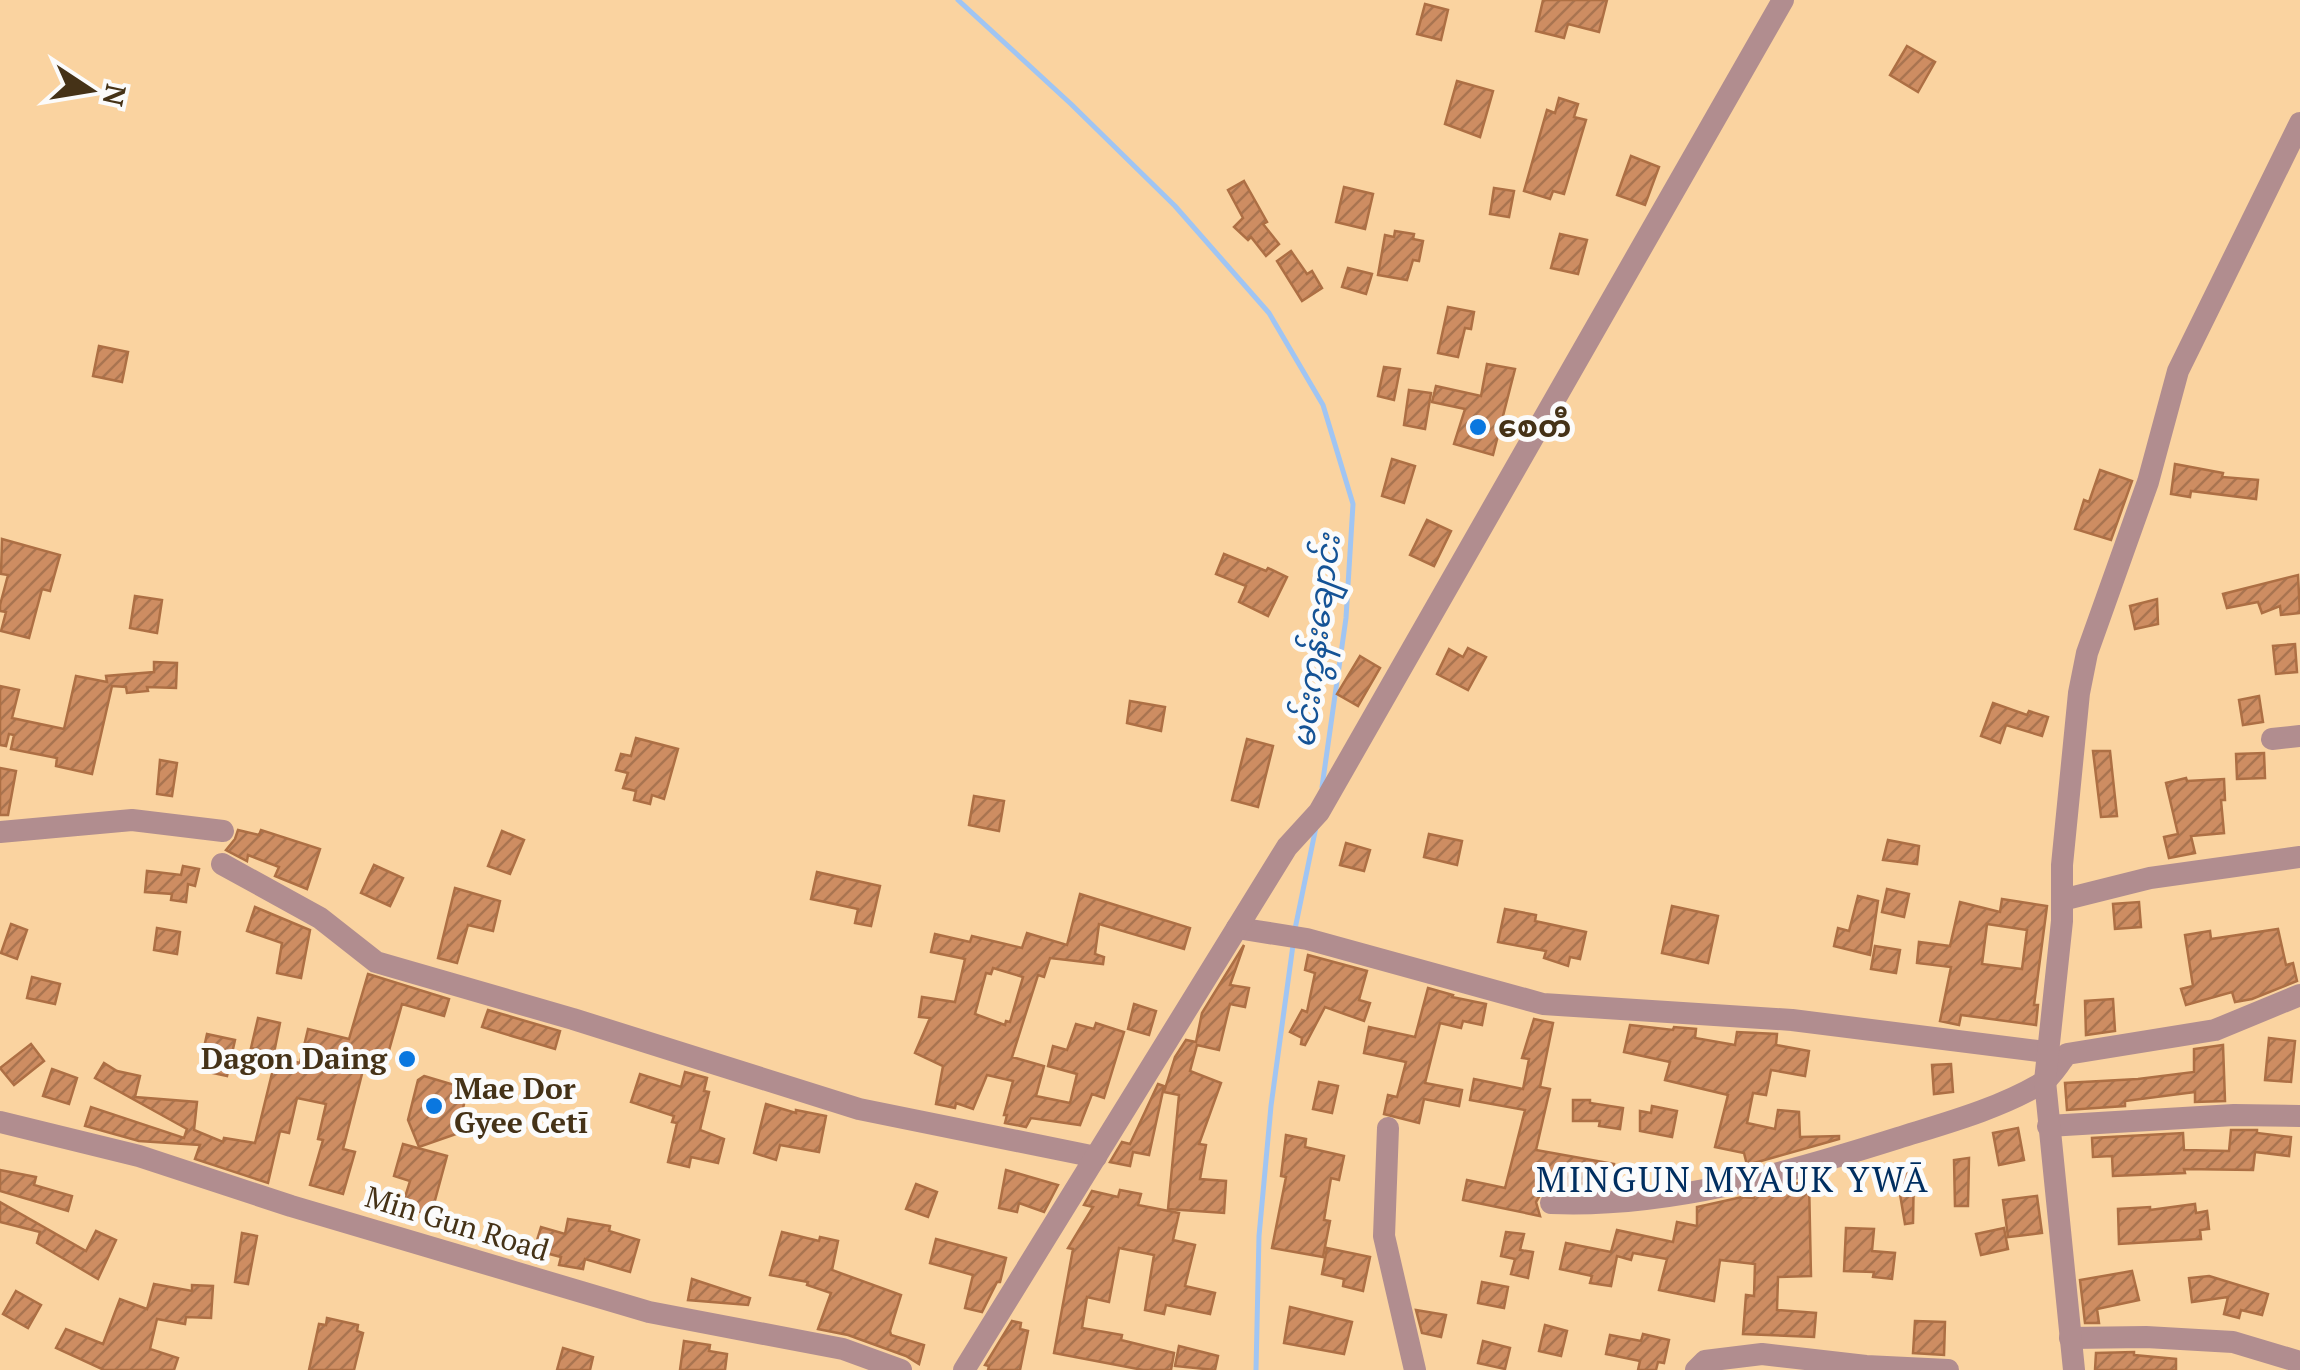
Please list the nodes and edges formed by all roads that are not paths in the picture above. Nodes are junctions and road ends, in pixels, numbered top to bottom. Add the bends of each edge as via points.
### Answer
1 (1783, 0) edge
2 (2300, 123) edge
3 (2300, 736) edge
4 (2272, 740) dead end
5 (0, 832) edge
6 (223, 832) dead end
7 (2300, 857) edge
8 (222, 864) dead end
9 (2062, 900) junction
10 (1237, 928) junction
11 (2300, 994) edge
12 (2046, 1052) junction
13 (2045, 1081) junction
14 (2300, 1116) edge
15 (0, 1122) edge
16 (2048, 1126) junction
17 (1388, 1128) dead end
18 (1096, 1156) junction
19 (1551, 1202) dead end
20 (2070, 1338) junction
21 (2300, 1362) edge
22 (901, 1370) edge
23 (964, 1370) edge
24 (1414, 1370) edge
25 (1696, 1370) edge
26 (1948, 1370) edge
27 (2074, 1370) edge

1 - 10 street via 1319,812 1287,848
2 - 9 street via 2178,371 2148,482 2087,653
3 - 4 street
5 - 6 street via 132,820
7 - 9 street via 2150,878
8 - 18 street via 320,918 376,962 859,1108
9 - 12 street
10 - 12 street via 1307,940 1543,1004 1792,1020
10 - 18 street
11 - 13 street via 2215,1030 2067,1054
12 - 13 street
13 - 16 street
13 - 19 street via 1960,1119 1816,1164 1675,1195
14 - 16 street
15 - 22 street, Min Gun Road via 138,1156 649,1312 843,1349
16 - 20 street
17 - 24 street via 1384,1236
18 - 23 street
20 - 21 street via 2233,1342
20 - 27 street
25 - 26 street via 1705,1360 1762,1354

